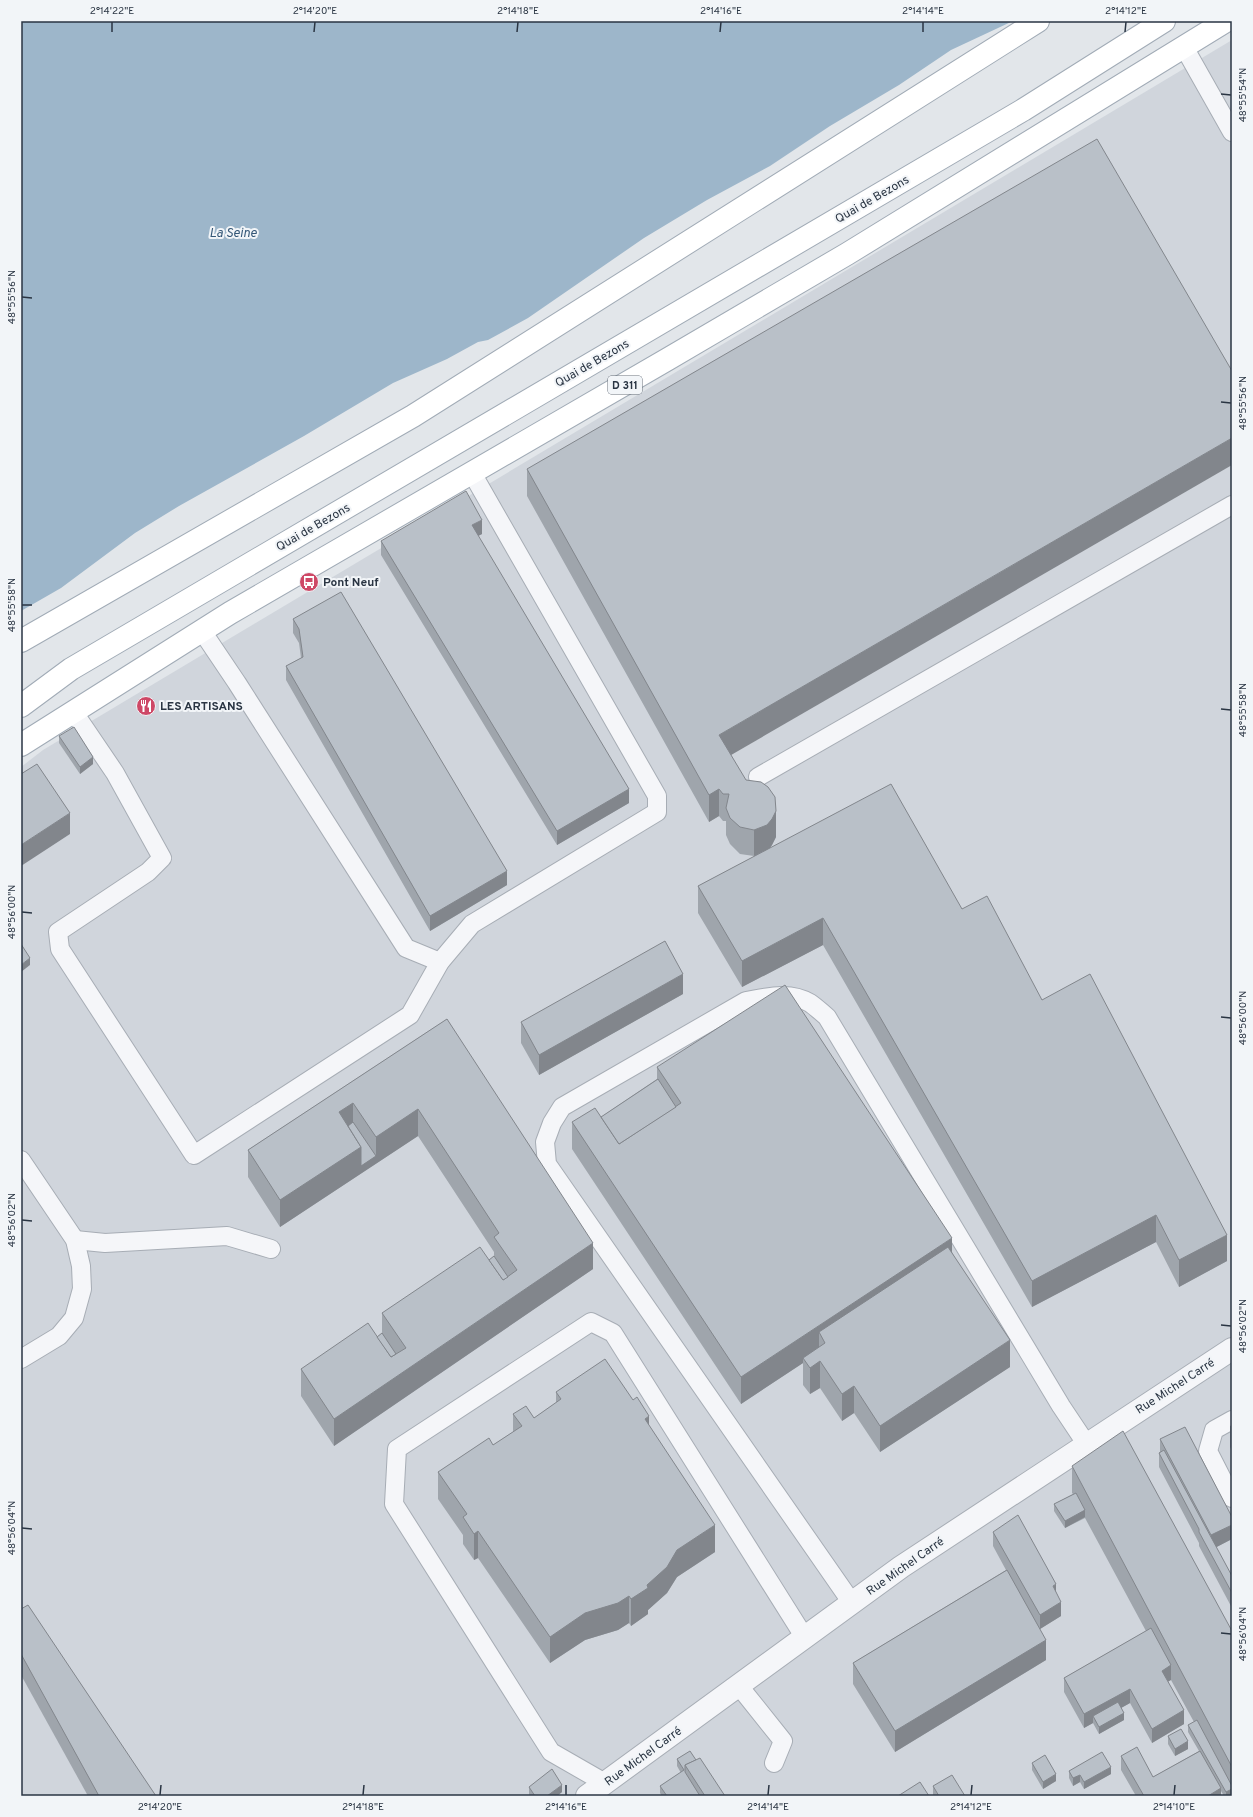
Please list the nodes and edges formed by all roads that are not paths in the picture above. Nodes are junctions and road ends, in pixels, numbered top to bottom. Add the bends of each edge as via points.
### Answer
1 (1038, 21) edge
2 (1164, 21) edge
3 (1226, 21) edge
4 (1184, 47) junction
5 (1232, 132) edge
6 (472, 473) junction
7 (1232, 505) edge
8 (202, 631) junction
9 (21, 641) edge
10 (21, 706) edge
11 (73, 711) junction
12 (21, 745) edge
13 (758, 777) dead end
14 (440, 962) junction
15 (21, 1160) edge
16 (75, 1240) junction
17 (270, 1249) dead end
18 (1232, 1349) edge
19 (21, 1359) edge
20 (1232, 1420) edge
21 (1087, 1444) junction
22 (1232, 1498) edge
23 (852, 1603) junction
24 (805, 1638) junction
25 (739, 1686) junction
26 (774, 1763) dead end
27 (605, 1783) junction
28 (587, 1796) edge

1 - 9 main road via 413,416
2 - 10 main road, Quai de Bezons via 1017,114 71,669
3 - 4 main road, D 311
4 - 5 lane
4 - 6 main road, D 311 via 847,254
6 - 8 main road, D 311
6 - 14 lane via 657,796 657,812 472,924
7 - 13 lane
8 - 11 main road, D 311
8 - 14 lane via 406,948
11 - 12 main road, D 311
11 - 14 lane via 116,773 162,858 148,872 58,932 60,949 194,1155 410,1015
15 - 16 lane
16 - 17 lane via 105,1243 227,1236
16 - 19 lane via 81,1266 82,1289 74,1318 58,1336
18 - 21 street, Rue Michel Carré
20 - 22 lane via 1214,1430 1208,1451
21 - 23 street, Rue Michel Carré via 901,1567
21 - 23 lane via 1061,1406 827,1017 811,1003 792,996 773,996 746,1001 562,1107 552,1123 545,1142 547,1164
23 - 24 street, Rue Michel Carré
24 - 25 street, Rue Michel Carré
24 - 27 lane via 613,1333 591,1322 397,1449 394,1504 551,1752
25 - 26 lane via 782,1741
25 - 27 street, Rue Michel Carré
27 - 28 street, Rue Michel Carré

